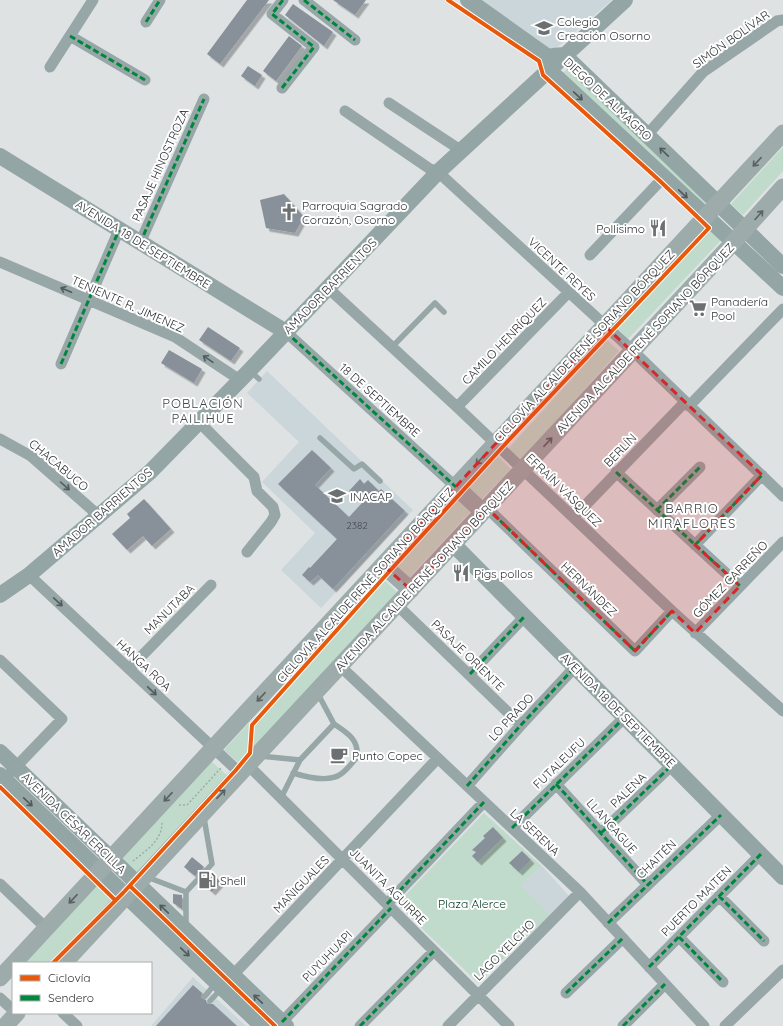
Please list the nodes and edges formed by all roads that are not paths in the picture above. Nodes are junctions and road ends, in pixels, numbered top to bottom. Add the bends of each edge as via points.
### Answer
1 (93, 0) edge
2 (160, 0) edge
3 (283, 0) edge
4 (304, 0) edge
5 (468, 0) edge
6 (625, 0) edge
7 (783, 20) edge
8 (146, 22) dead end
9 (70, 36) junction
10 (355, 40) dead end
11 (564, 55) junction
12 (548, 63) junction
13 (50, 67) dead end
14 (144, 80) dead end
15 (282, 88) dead end
16 (204, 99) dead end
17 (389, 103) dead end
18 (345, 111) dead end
19 (783, 133) edge
20 (647, 135) junction
21 (634, 149) junction
22 (462, 151) junction
23 (0, 156) edge
24 (438, 172) junction
25 (664, 177) junction
26 (783, 187) edge
27 (718, 204) junction
28 (706, 216) junction
29 (119, 230) junction
30 (740, 236) junction
31 (140, 243) junction
32 (590, 255) dead end
33 (0, 262) edge
34 (783, 266) edge
35 (328, 288) junction
36 (783, 288) edge
37 (569, 292) junction
38 (90, 300) junction
39 (783, 309) edge
40 (444, 312) dead end
41 (605, 326) junction
42 (286, 332) junction
43 (392, 347) junction
44 (633, 351) junction
45 (61, 364) dead end
46 (249, 377) junction
47 (687, 404) junction
48 (457, 407) junction
49 (199, 422) junction
50 (320, 438) dead end
51 (0, 439) edge
52 (496, 443) junction
53 (700, 467) dead end
54 (523, 469) junction
55 (616, 472) junction
56 (762, 476) junction
57 (380, 481) dead end
58 (456, 487) junction
59 (783, 496) edge
60 (485, 510) junction
61 (657, 510) junction
62 (98, 515) junction
63 (574, 517) junction
64 (783, 542) edge
65 (453, 544) junction
66 (695, 545) junction
67 (247, 552) dead end
68 (383, 565) junction
69 (29, 575) junction
70 (211, 585) dead end
71 (740, 586) junction
72 (410, 590) junction
73 (0, 595) edge
74 (397, 605) junction
75 (672, 611) junction
76 (525, 616) junction
77 (695, 633) junction
78 (0, 660) edge
79 (340, 666) junction
80 (575, 667) junction
81 (128, 669) junction
82 (470, 674) junction
83 (316, 692) junction
84 (783, 711) edge
85 (625, 717) junction
86 (334, 724) junction
87 (521, 725) junction
88 (214, 748) junction
89 (0, 752) edge
90 (438, 758) junction
91 (300, 760) junction
92 (248, 765) junction
93 (672, 765) junction
94 (16, 767) junction
95 (293, 773) junction
96 (2, 777) edge
97 (556, 784) junction
98 (467, 786) junction
99 (281, 798) junction
100 (484, 802) junction
101 (203, 813) junction
102 (721, 815) junction
103 (512, 828) junction
104 (601, 833) junction
105 (760, 854) junction
106 (342, 860) junction
107 (111, 866) junction
108 (783, 877) edge
109 (0, 884) edge
110 (136, 885) junction
111 (648, 885) junction
112 (186, 892) junction
113 (580, 892) junction
114 (720, 896) junction
115 (389, 906) junction
116 (608, 923) junction
117 (46, 928) junction
118 (186, 931) junction
119 (679, 936) junction
120 (623, 938) junction
121 (764, 941) dead end
122 (434, 951) junction
123 (14, 962) edge
124 (65, 962) edge
125 (12, 964) edge
126 (649, 967) junction
127 (783, 970) edge
128 (235, 977) junction
129 (0, 978) edge
130 (723, 982) dead end
131 (665, 984) junction
132 (219, 985) junction
133 (566, 993) dead end
134 (478, 995) junction
135 (205, 996) dead end
136 (0, 998) edge
137 (210, 1001) dead end
138 (12, 1009) edge
139 (16, 1014) edge
140 (64, 1014) edge
141 (284, 1024) edge
142 (5, 1026) edge
143 (77, 1026) edge
144 (262, 1026) edge
145 (360, 1026) edge
146 (448, 1026) edge
147 (509, 1026) edge
148 (622, 1026) edge
149 (704, 1026) edge
150 (724, 1026) edge

1 - 9 street
2 - 8 street
3 - 15 street via 272,14 314,47
4 - 10 street
5 - 12 street
6 - 11 street
7 - 20 street, SIMÓN BOLÍVAR via 777,21 703,72
9 - 13 street
9 - 14 street
11 - 12 street, DIEGO DE ALMAGRO
11 - 20 street, DIEGO DE ALMAGRO
12 -> 21 street, DIEGO DE ALMAGRO
12 - 22 street, AMADOR BARRIENTOS
16 - 31 street, PASAJE HINOSTROZA
17 - 22 street
18 - 24 street, VICENTE REYES
19 -> 27 main road
20 - 21 street
27 -> 20 street, DIEGO DE ALMAGRO
21 - 25 street, DIEGO DE ALMAGRO
22 - 24 street, AMADOR BARRIENTOS
23 - 29 street, AVENIDA 18 DE SEPTIEMBRE
24 - 35 street, AMADOR BARRIENTOS
24 - 37 street, VICENTE REYES
25 -> 28 street, DIEGO DE ALMAGRO
25 - 32 street
30 -> 26 main road, AVENIDA ALCALDE RENÉ SORIANO BÓRQUEZ
27 - 28 main road
27 - 30 street, DIEGO DE ALMAGRO
28 - 30 street, DIEGO DE ALMAGRO
28 - 41 main road
29 - 31 street, AVENIDA 18 DE SEPTIEMBRE
29 - 38 street
30 - 34 street, DIEGO DE ALMAGRO
30 - 36 street, DIEGO DE ALMAGRO
30 - 44 main road, AVENIDA ALCALDE RENÉ SORIANO BÓRQUEZ
31 - 42 street, AVENIDA 18 DE SEPTIEMBRE
38 -> 33 street, TENIENTE R. JIMENEZ
35 - 42 street, AMADOR BARRIENTOS
35 - 43 street, EFRAÍN VÁSQUEZ
37 - 41 street, VICENTE REYES
37 - 48 street, CAMILO HENRÍQUEZ
38 - 45 street
46 -> 38 street, TENIENTE R. JIMENEZ via 175,338
39 - 47 street, BERLÍN
40 - 43 lane via 435,303
41 - 44 street, VICENTE REYES
41 - 52 main road
42 - 46 street, AMADOR BARRIENTOS
42 - 58 street, 18 DE SEPTIEMBRE
43 - 48 street, EFRAÍN VÁSQUEZ
44 - 47 street, VICENTE REYES
54 -> 44 main road, AVENIDA ALCALDE RENÉ SORIANO BÓRQUEZ
46 - 49 street, AMADOR BARRIENTOS
47 - 55 street, BERLÍN
47 - 56 street, VICENTE REYES
48 - 52 street, EFRAÍN VÁSQUEZ
49 - 62 street, AMADOR BARRIENTOS via 150,472
49 - 67 street via 254,478 257,491 273,507 275,515 271,522
50 - 57 lane via 354,469 362,464
51 -> 62 street, CHACABUCO via 31,456
52 - 54 street, EFRAÍN VÁSQUEZ
52 -> 58 main road
53 - 61 street
54 - 60 main road, AVENIDA ALCALDE RENÉ SORIANO BÓRQUEZ
54 - 63 street, EFRAÍN VÁSQUEZ
55 - 61 street
55 - 63 street, BERLÍN
56 - 59 street, VICENTE REYES
56 - 66 street
58 - 60 main road
58 - 68 main road
60 - 65 main road, AVENIDA ALCALDE RENÉ SORIANO BÓRQUEZ
60 - 75 street, HERNÁNDEZ via 635,651
61 - 66 street
62 - 69 street, AMADOR BARRIENTOS
63 - 75 street, EFRAÍN VÁSQUEZ
64 - 71 street, GÓMEZ CARREÑO
65 - 72 main road, AVENIDA ALCALDE RENÉ SORIANO BÓRQUEZ
65 - 76 street, AVENIDA 18 DE SEPTIEMBRE
66 - 71 street
68 - 72 main road
68 -> 88 main road
69 - 73 street, AMADOR BARRIENTOS
69 -> 81 street, HANGA ROA
70 - 81 street, MANUTABA
71 - 77 street, GÓMEZ CARREÑO
72 - 74 main road, AVENIDA ALCALDE RENÉ SORIANO BÓRQUEZ
74 - 79 main road, AVENIDA ALCALDE RENÉ SORIANO BÓRQUEZ
74 - 82 street, PASAJE ORIENTE
75 - 77 street, EFRAÍN VÁSQUEZ
76 - 80 street, AVENIDA 18 DE SEPTIEMBRE
76 - 82 street
77 - 84 street, EFRAÍN VÁSQUEZ
78 - 94 street via 62,719
79 - 83 main road, AVENIDA ALCALDE RENÉ SORIANO BÓRQUEZ
79 - 90 street, LA SERENA
80 - 85 street, AVENIDA 18 DE SEPTIEMBRE
80 - 87 street, LO PRADO
81 -> 88 street, HANGA ROA
82 - 87 street, PASAJE ORIENTE
83 - 86 lane
83 - 92 main road, AVENIDA ALCALDE RENÉ SORIANO BÓRQUEZ
85 - 93 street, AVENIDA 18 DE SEPTIEMBRE
85 - 97 street, FUTALEUFU
86 - 91 lane
86 - 95 lane via 352,736 357,747 357,757 341,775 312,777
87 - 98 street, LO PRADO
88 - 92 street, HANGA ROA via 227,761
88 -> 107 main road
89 - 94 street, AVENIDA CÉSAR ERCILLA
90 - 98 street, LA SERENA
90 - 106 street, MAÑIGUALES
91 - 92 lane
91 - 95 lane
92 - 99 street, JUANITA AGUIRRE
101 -> 92 main road, AVENIDA ALCALDE RENÉ SORIANO BÓRQUEZ
93 - 102 street, AVENIDA 18 DE SEPTIEMBRE
93 - 104 street, PALENA
94 - 96 street
94 - 107 street, AVENIDA CÉSAR ERCILLA
95 - 99 lane
96 -> 107 street, AVENIDA CÉSAR ERCILLA
97 - 103 street, FUTALEUFU
97 - 104 street, LLANCAGUE
98 - 100 street, LA SERENA
99 - 106 street, JUANITA AGUIRRE
100 - 103 street, LA SERENA
100 - 115 street, PUYUHUAPI
101 - 110 main road, AVENIDA ALCALDE RENÉ SORIANO BÓRQUEZ
101 - 112 lane via 212,864
102 - 105 street, AVENIDA 18 DE SEPTIEMBRE
102 - 111 street, CHAITÉN
103 - 113 street, LA SERENA
104 - 111 street, LLANCAGUE
105 - 108 street, AVENIDA 18 DE SEPTIEMBRE
105 - 114 street, PUERTO MAITEN
106 - 115 street, JUANITA AGUIRRE
106 - 128 street, MAÑIGUALES
107 - 110 street, AVENIDA CÉSAR ERCILLA
107 - 110 street, AVENIDA CÉSAR ERCILLA
107 -> 117 main road
109 - 117 street
110 - 112 lane
118 -> 110 street, AVENIDA CÉSAR ERCILLA
110 - 124 main road, AVENIDA ALCALDE RENÉ SORIANO BÓRQUEZ
110 -> 132 street, AVENIDA CÉSAR ERCILLA
111 - 116 street, CHAITÉN
112 - 118 lane
113 - 116 street, LA SERENA
113 - 134 street, LAGO YELCHO
114 - 119 street, PUERTO MAITEN
114 - 121 street
115 - 122 street, JUANITA AGUIRRE
115 - 141 street, PUYUHUAPI
116 - 120 street, LA SERENA
117 - 123 main road
118 - 128 street, AVENIDA CÉSAR ERCILLA
119 - 126 street, PUERTO MAITEN
119 - 130 street
120 - 126 street, LA SERENA
120 - 133 street
122 - 134 street, JUANITA AGUIRRE
122 - 145 street
125 - 129 main road
126 - 131 street, LA SERENA
127 - 150 street
128 - 132 lane via 227,978
141 -> 128 street, AVENIDA CÉSAR ERCILLA
131 - 148 street
131 - 149 street, LA SERENA
132 - 135 lane
132 - 137 lane
132 - 144 street, AVENIDA CÉSAR ERCILLA
134 - 146 street, LAGO YELCHO
134 - 147 street, JUANITA AGUIRRE
136 - 138 street
139 - 142 main road
140 - 143 street

